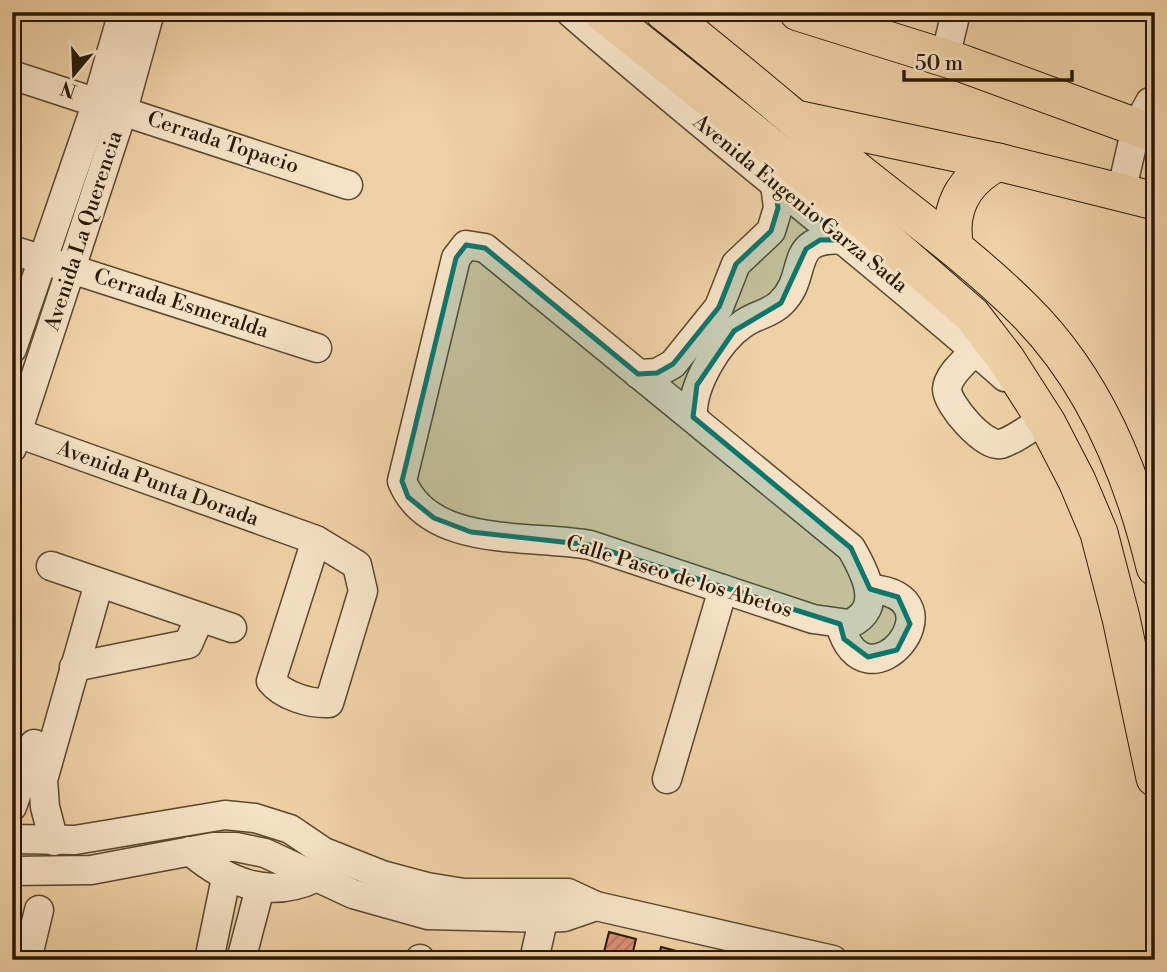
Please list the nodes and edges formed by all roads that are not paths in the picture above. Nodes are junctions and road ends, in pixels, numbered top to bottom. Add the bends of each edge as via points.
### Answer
1 (123, 12) edge
2 (150, 12) edge
3 (570, 12) edge
4 (664, 12) edge
5 (798, 12) edge
6 (956, 12) edge
7 (619, 21) edge
8 (945, 58) junction
9 (12, 75) edge
10 (110, 106) junction
11 (793, 119) junction
12 (1149, 121) edge
13 (998, 162) junction
14 (775, 184) junction
15 (348, 185) dead end
16 (1138, 197) edge
17 (846, 240) junction
18 (758, 245) junction
19 (955, 248) junction
20 (12, 250) edge
21 (45, 261) junction
22 (73, 270) junction
23 (794, 277) junction
24 (317, 348) dead end
25 (12, 349) edge
26 (975, 350) junction
27 (638, 374) junction
28 (1037, 409) junction
29 (694, 417) junction
30 (14, 437) edge
31 (309, 538) junction
32 (51, 566) dead end
33 (1155, 567) edge
34 (91, 580) junction
35 (723, 589) junction
36 (870, 589) junction
37 (192, 614) junction
38 (841, 624) junction
39 (232, 628) dead end
40 (77, 659) junction
41 (1155, 778) edge
42 (667, 779) dead end
43 (12, 807) edge
44 (12, 839) edge
45 (54, 841) junction
46 (190, 850) junction
47 (324, 852) junction
48 (12, 871) edge
49 (226, 878) junction
50 (315, 878) junction
51 (260, 888) junction
52 (556, 905) junction
53 (39, 910) dead end
54 (27, 960) edge
55 (209, 960) edge
56 (241, 960) edge
57 (534, 960) edge
58 (554, 960) edge
59 (833, 960) edge

1 - 10 street, Avenida La Querencia
2 - 10 street, Avenida La Querencia
3 - 7 street, Avenida Eugenio Garza Sada
4 - 11 main road
5 - 8 main road
6 - 8 street
7 - 11 main road
7 - 14 street, Avenida Eugenio Garza Sada
7 - 28 main road, Avenida Eugenio Garza Sada via 872,227 972,315
8 - 12 main road
9 - 10 street, Cerrada Topacio
10 - 15 street, Cerrada Topacio
10 - 21 street, Avenida La Querencia
10 - 22 street, Avenida La Querencia
11 - 13 main road
11 - 19 main road
12 - 16 street
13 - 16 main road
13 - 19 main road via 975,176 961,194 953,215
14 - 17 street, Avenida Eugenio Garza Sada
14 - 18 street via 776,216 771,231
17 - 23 street via 811,245 801,255
17 - 26 street, Avenida Eugenio Garza Sada
18 - 23 street
18 - 27 street via 736,264 719,307 673,364 657,373
19 - 33 main road via 1025,310 1085,387 1133,489
20 - 21 street, Cerrada Esmeralda
21 - 22 street, Cerrada Esmeralda
21 - 25 street, Avenida La Querencia
22 - 24 street, Cerrada Esmeralda
22 - 30 street, Avenida La Querencia
23 - 29 street via 781,303 734,331 697,385
26 - 28 street, Avenida Eugenio Garza Sada
26 - 28 street via 950,379 947,395 983,440 1002,444
27 - 29 street, Calle Paseo de los Abetos
27 - 35 street, Calle Paseo de los Abetos via 485,248 466,245 456,258 402,481 408,497 434,518 471,532 590,545
28 - 41 main road, Avenida Eugenio Garza Sada via 1077,481 1099,533
29 - 36 street, Calle Paseo de los Abetos via 851,548
30 - 31 street, Avenida Punta Dorada
31 - 31 street, Avenida Punta Dorada via 271,681 278,690 317,704 329,703 363,591 357,565
32 - 34 street
34 - 37 street
34 - 40 street
34 - 43 street
35 - 38 street, Calle Paseo de los Abetos
35 - 42 street
36 - 38 street via 864,614
36 - 38 street via 898,597 907,609 908,631 897,650 876,657 855,651 844,639
37 - 39 street
37 - 40 street via 175,632
40 - 45 street via 43,780
44 - 45 street
45 - 47 street via 225,816 274,823
46 - 48 street via 91,870
46 - 49 street
46 - 50 street via 236,847 265,853
47 - 50 street
47 - 52 street via 382,875 440,889
49 - 51 street
49 - 55 street
50 - 51 street via 288,888
50 - 52 street via 382,904 428,915
51 - 56 street
52 - 57 street
52 - 58 street
52 - 59 street via 596,906
53 - 54 street

